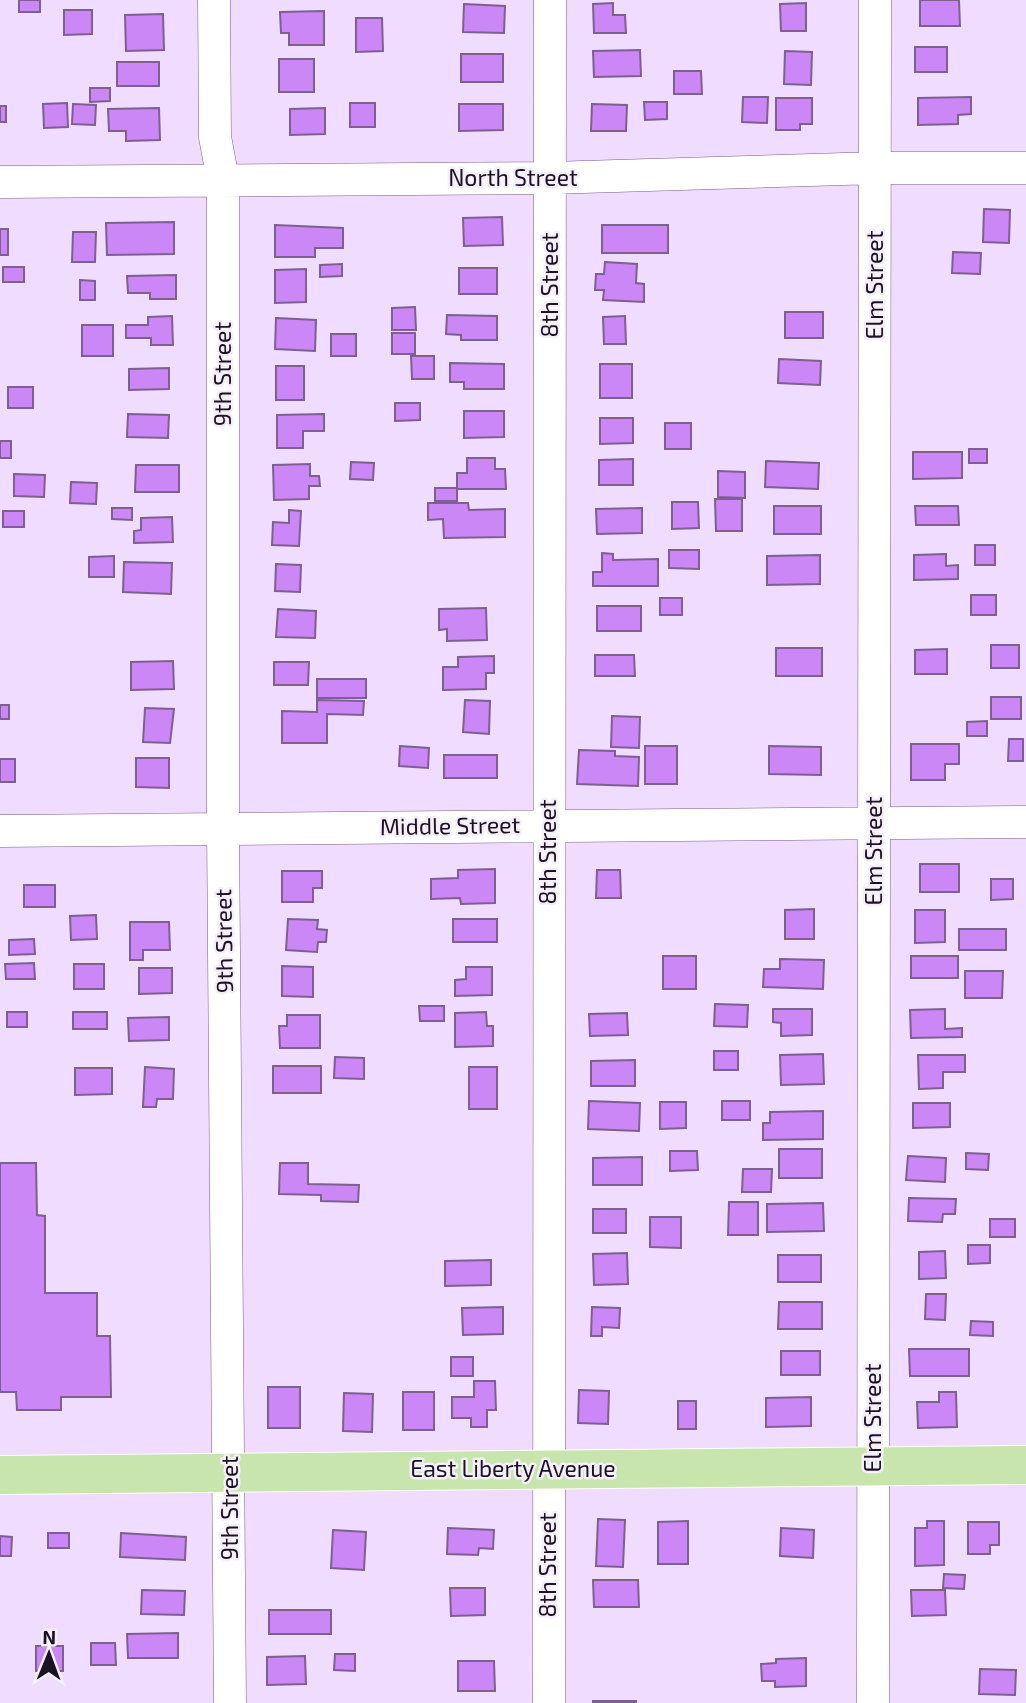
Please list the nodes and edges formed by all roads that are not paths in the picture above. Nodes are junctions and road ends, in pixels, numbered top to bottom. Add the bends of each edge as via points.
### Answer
1 (214, 0) edge
2 (235, 0) edge
3 (550, 0) edge
4 (875, 0) edge
5 (876, 168) junction
6 (1026, 169) edge
7 (550, 178) junction
8 (223, 180) junction
9 (0, 182) edge
10 (1026, 822) edge
11 (874, 823) junction
12 (548, 825) junction
13 (223, 828) junction
14 (0, 831) edge
15 (873, 1465) junction
16 (1026, 1465) edge
17 (547, 1469) junction
18 (230, 1473) junction
19 (0, 1475) edge
20 (230, 1703) edge
21 (549, 1703) edge
22 (873, 1703) edge

1 - 8 street, 9th Street via 215,138
2 - 8 street, 9th Street via 233,136
3 - 7 street, 8th Street
4 - 5 street, Elm Street
5 - 6 street, North Street
5 - 7 street, North Street
5 - 11 street, Elm Street
7 - 8 street, North Street
7 - 12 street, 8th Street
8 - 9 street, North Street
8 - 13 street, 9th Street
10 - 11 street, Middle Street
11 - 12 street, Middle Street
11 - 15 street, Elm Street
12 - 13 street, Middle Street
12 - 17 street, 8th Street
13 - 14 street, Middle Street
13 - 18 street, 9th Street
15 - 16 main road, East Liberty Avenue
15 - 17 main road, East Liberty Avenue
15 - 22 street, Elm Street
17 - 18 main road, East Liberty Avenue
17 - 21 street, 8th Street
18 - 19 main road, East Liberty Avenue
18 - 20 street, 9th Street

